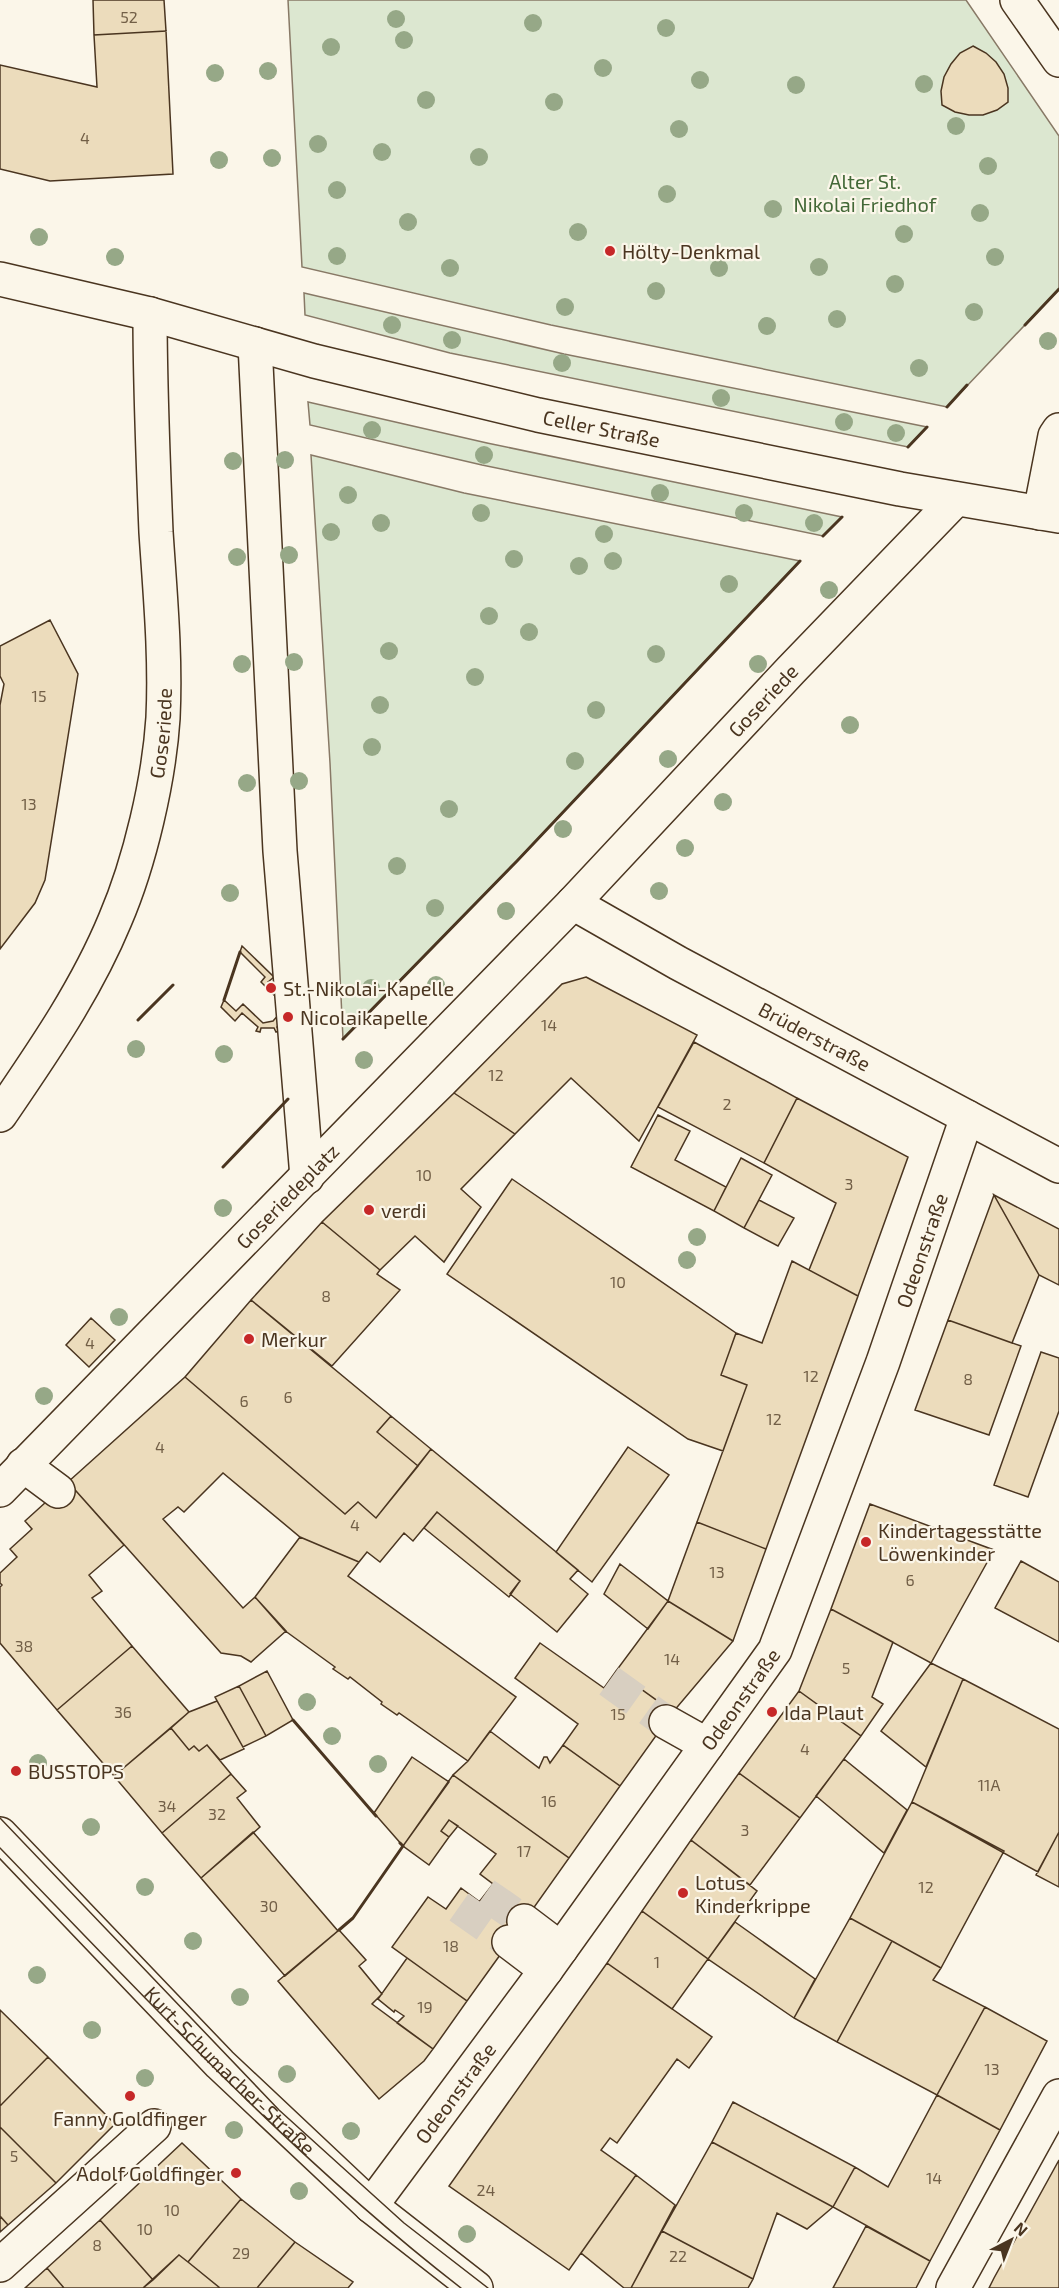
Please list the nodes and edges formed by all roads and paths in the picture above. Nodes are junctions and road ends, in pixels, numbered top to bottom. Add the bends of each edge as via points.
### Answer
1 (1017, 0) edge
2 (1059, 60) edge
3 (0, 279) edge
4 (150, 314) junction
5 (255, 344) junction
6 (1059, 430) edge
7 (956, 499) junction
8 (1050, 515) edge
9 (573, 903) junction
10 (0, 1115) edge
11 (967, 1117) junction
12 (1059, 1166) edge
13 (308, 1177) junction
14 (23, 1465) junction
15 (0, 1490) edge
16 (58, 1491) dead end
17 (666, 1722) tunnel mouth
18 (707, 1745) junction
19 (0, 1834) edge
20 (516, 1932) tunnel mouth
21 (554, 1960) junction
22 (1059, 2096) edge
23 (154, 2126) dead end
24 (371, 2206) junction
25 (0, 2265) edge
26 (476, 2288) edge
27 (952, 2288) edge

1 - 2 street
3 - 4 street, Celler Straße
4 - 5 street, Celler Straße
4 - 10 street, Goseriede via 163,718 154,786 116,919 66,1015
5 - 7 street, Celler Straße via 538,415
5 - 13 street via 280,851
6 - 8 street via 1055,436
7 - 8 street, Celler Straße
7 - 9 street, Goseriede
9 - 11 street, Brüderstraße
9 - 13 street, Goseriedeplatz
11 - 12 street, Brüderstraße
11 - 18 street, Odeonstraße via 883,1362 775,1650
13 - 14 street, Goseriedeplatz
14 - 15 street, Goseriedeplatz
14 - 16 street
17 - 18 street
18 - 21 street, Odeonstraße
19 - 24 street, Kurt-Schumacher-Straße via 220,2064
20 - 21 street
21 - 24 street, Odeonstraße
22 - 27 street
23 - 25 street
24 - 26 street, Kurt-Schumacher-Straße

